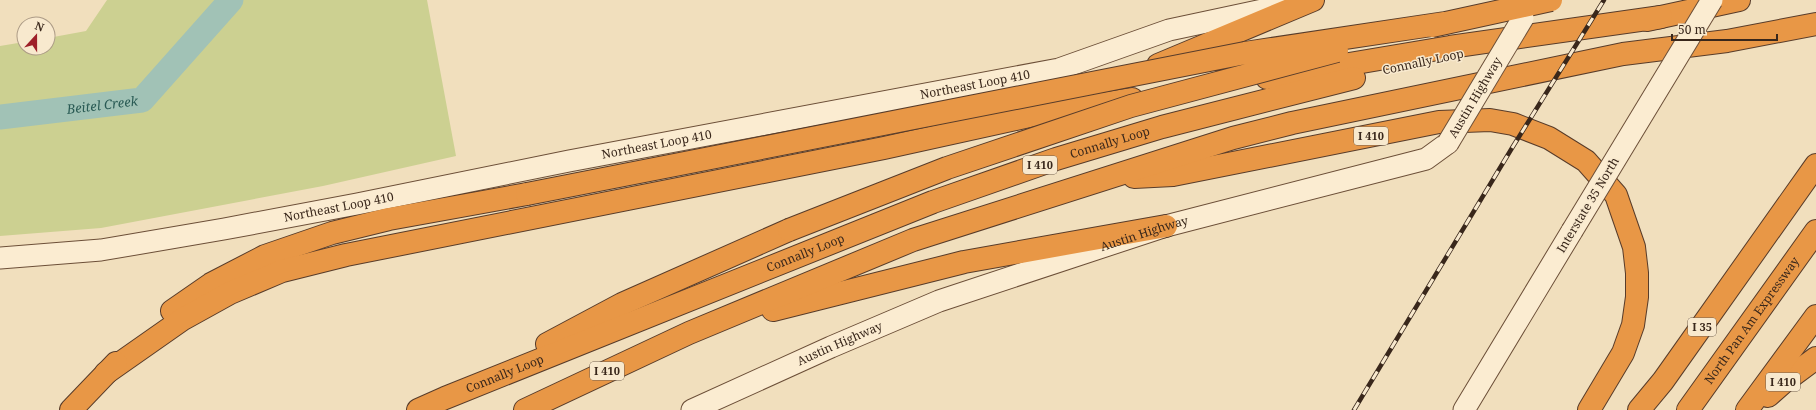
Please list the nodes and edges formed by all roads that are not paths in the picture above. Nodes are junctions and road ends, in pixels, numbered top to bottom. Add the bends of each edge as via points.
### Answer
1 (1308, 0) edge
2 (1313, 0) edge
3 (1712, 0) edge
4 (1739, 0) edge
5 (1535, 4) edge
6 (1661, 17) junction
7 (1445, 22) junction
8 (1816, 24) edge
9 (1043, 113) junction
10 (1816, 165) edge
11 (1103, 178) junction
12 (1166, 226) junction
13 (1816, 231) edge
14 (0, 258) edge
15 (1816, 316) edge
16 (689, 333) junction
17 (1623, 353) junction
18 (1816, 358) edge
19 (106, 373) junction
20 (445, 398) junction
21 (76, 405) edge
22 (418, 410) edge
23 (525, 410) edge
24 (692, 410) edge
25 (1464, 410) edge
26 (1574, 410) edge
27 (1589, 410) edge
28 (1639, 410) edge
29 (1688, 410) edge
30 (1747, 410) edge
31 (1752, 410) edge

1 - 14 main road, Northeast Loop 410 via 1169,30 1059,69 224,229 101,250
2 - 9 highway
3 - 25 main road, Interstate 35 North, bridge
4 - 6 highway, Connally Loop / I 410
5 - 7 highway, bridge
5 - 12 main road, Austin Highway, bridge via 1448,143 1426,159
6 - 9 highway via 1450,47
6 - 20 highway, Connally Loop / I 410 via 1451,56 1329,83 1162,127 1056,159 933,202
7 - 19 highway, bridge via 1245,53 389,219 265,256 211,284 167,314
7 - 20 highway, bridge via 1131,106 947,168 789,230 622,304
8 - 11 highway via 1727,41 1623,54 1292,123 1233,138
9 - 19 highway via 884,148 346,255 282,271 183,319
10 - 28 highway, I 35 via 1668,374
11 - 16 highway, I 410 via 913,240
11 - 17 highway, I 410 via 1173,175 1439,122 1490,120 1513,124 1549,138 1586,161 1616,195 1634,247 1637,273 1633,325
12 - 16 highway via 964,262
12 - 24 main road, Austin Highway via 939,301
13 - 29 highway, North Pan Am Expressway
15 - 30 highway
16 - 23 highway, I 410
17 - 26 highway
17 - 27 highway, I 410
18 - 31 highway, I 410
19 - 21 highway
20 - 22 highway, Connally Loop / I 410

